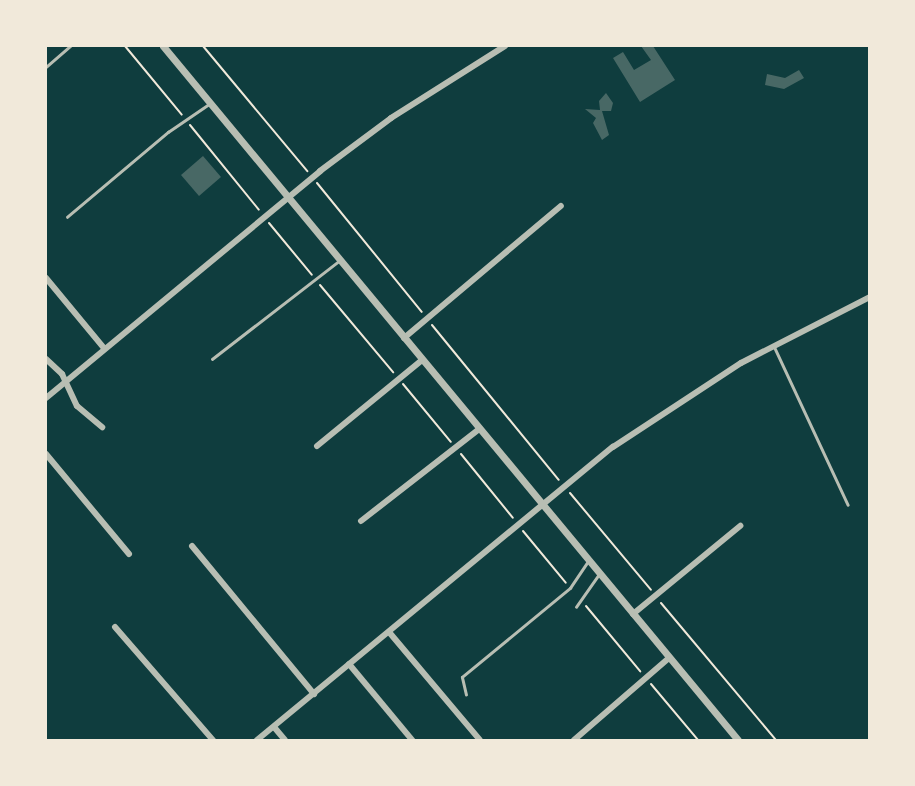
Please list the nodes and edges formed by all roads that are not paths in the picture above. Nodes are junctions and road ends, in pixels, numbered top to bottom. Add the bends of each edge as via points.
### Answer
1 (70, 46) edge
2 (163, 46) edge
3 (505, 46) edge
4 (46, 67) edge
5 (210, 103) junction
6 (287, 196) junction
7 (561, 206) dead end
8 (67, 218) dead end
9 (340, 260) junction
10 (46, 278) edge
11 (870, 297) edge
12 (404, 338) junction
13 (774, 345) junction
14 (104, 348) junction
15 (46, 359) edge
16 (212, 359) dead end
17 (422, 359) junction
18 (64, 383) junction
19 (46, 398) edge
20 (102, 427) dead end
21 (479, 429) junction
22 (317, 446) dead end
23 (46, 454) edge
24 (542, 505) junction
25 (848, 505) dead end
26 (362, 521) dead end
27 (740, 526) dead end
28 (192, 546) dead end
29 (129, 554) dead end
30 (589, 561) junction
31 (599, 574) junction
32 (576, 607) dead end
33 (633, 614) junction
34 (115, 627) dead end
35 (389, 632) junction
36 (669, 658) junction
37 (349, 664) junction
38 (314, 694) junction
39 (466, 695) dead end
40 (274, 727) junction
41 (213, 740) edge
42 (257, 740) edge
43 (285, 740) edge
44 (412, 740) edge
45 (480, 740) edge
46 (574, 740) edge
47 (738, 740) edge

1 - 4 lane
2 - 5 street
3 - 6 street via 391,118
5 - 6 street
5 - 8 lane
6 - 9 street
6 - 14 street
7 - 12 street
9 - 12 street
9 - 16 lane
10 - 14 street
11 - 13 street
12 - 17 street
13 - 24 street via 676,403
13 - 25 lane
14 - 18 street
15 - 18 street via 62,374
17 - 21 street
17 - 22 street
18 - 19 street
18 - 20 street via 77,406
21 - 24 street
21 - 26 street
23 - 29 street
24 - 30 street
24 - 35 street
27 - 33 street
28 - 38 street
30 - 31 street
30 - 39 lane via 570,588 462,677
31 - 32 lane
31 - 33 street
33 - 36 street
34 - 41 street
35 - 37 street
35 - 45 street
36 - 46 street
36 - 47 street
37 - 38 street
37 - 44 street
38 - 40 street
40 - 42 street
40 - 43 street

